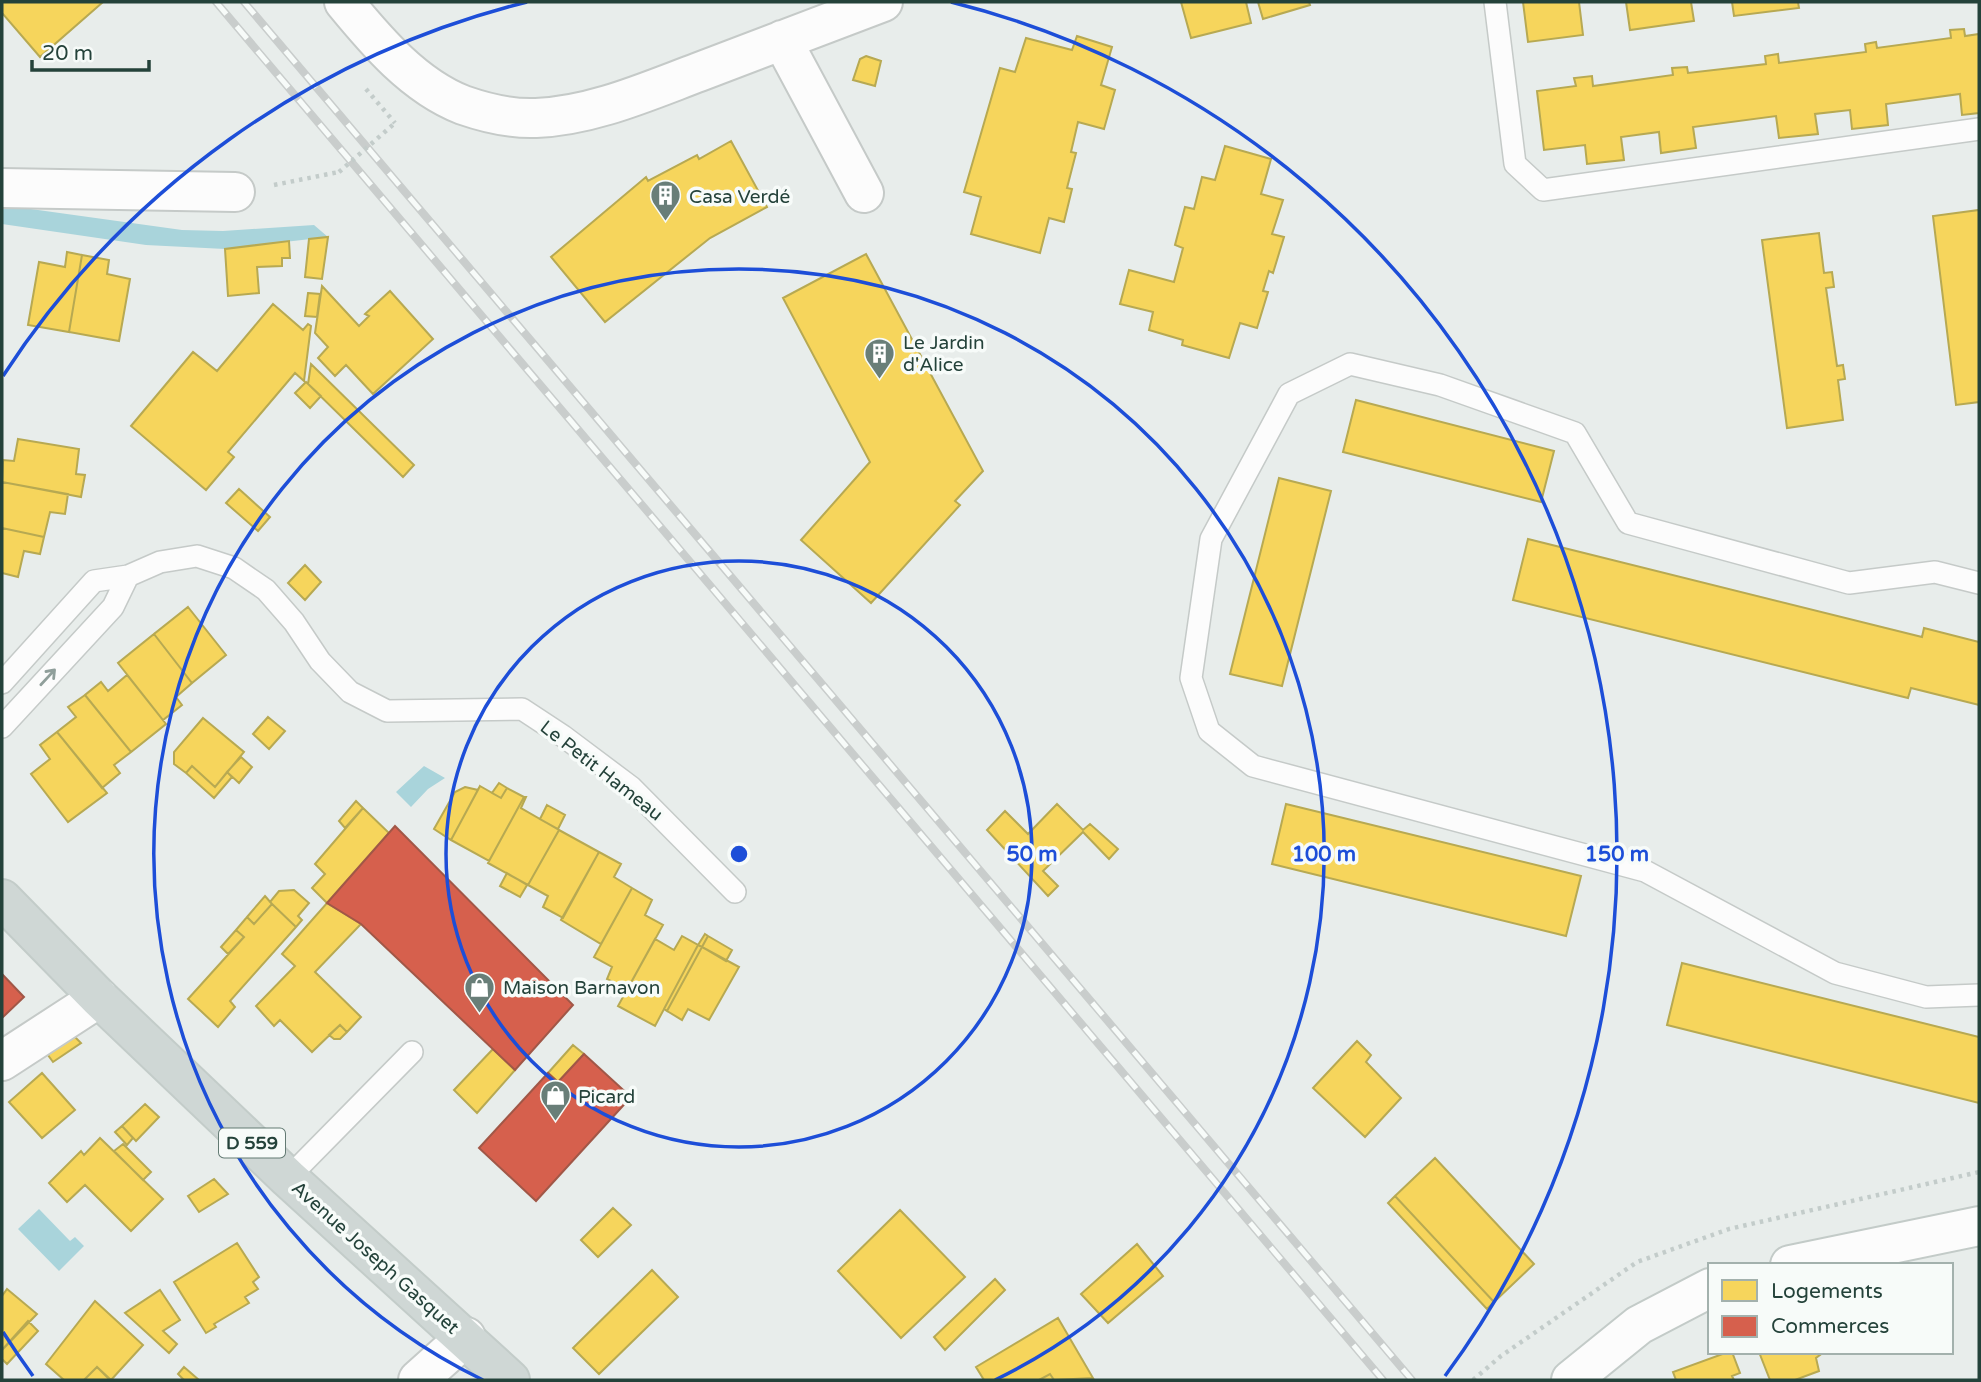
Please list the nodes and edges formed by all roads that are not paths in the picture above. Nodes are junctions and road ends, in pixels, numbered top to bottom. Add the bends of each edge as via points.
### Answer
1 (344, 2) edge
2 (883, 2) edge
3 (1495, 2) edge
4 (782, 40) junction
5 (1979, 129) edge
6 (2, 188) edge
7 (235, 192) road end
8 (864, 193) dead end
9 (128, 576) junction
10 (1979, 583) edge
11 (2, 683) edge
12 (2, 727) edge
13 (735, 892) dead end
14 (2, 899) edge
15 (1979, 995) edge
16 (99, 998) junction
17 (412, 1052) dead end
18 (2, 1061) edge
19 (288, 1178) junction
20 (1979, 1226) edge
21 (1800, 1263) edge
22 (1708, 1289) edge
23 (466, 1337) junction
24 (418, 1380) edge
25 (510, 1380) edge
26 (1571, 1380) edge

1 - 4 street via 414,76 463,105 506,117 537,118 628,99
2 - 4 street
3 - 5 lane via 1515,164 1543,190
4 - 8 street
6 - 7 street
9 - 11 lane, Le Petit Hameau via 94,581
12 -> 9 lane via 113,607
9 - 13 lane, Le Petit Hameau via 160,562 197,556 234,568 266,590 350,692 387,710 522,709 631,787
10 - 15 lane via 1935,572 1849,583 1628,523 1575,433 1440,386 1350,364 1289,394 1211,539 1191,678 1209,731 1253,765 1645,871 1835,973 1926,997
14 - 16 main road, Avenue Joseph Gasquet / D 559
16 - 18 street
16 - 19 main road, Avenue Joseph Gasquet / D 559
17 - 19 lane
19 - 23 main road, Avenue Joseph Gasquet / D 559
20 - 21 street
22 - 26 street via 1639,1325
23 - 24 street
23 - 25 main road, Avenue Joseph Gasquet / D 559

